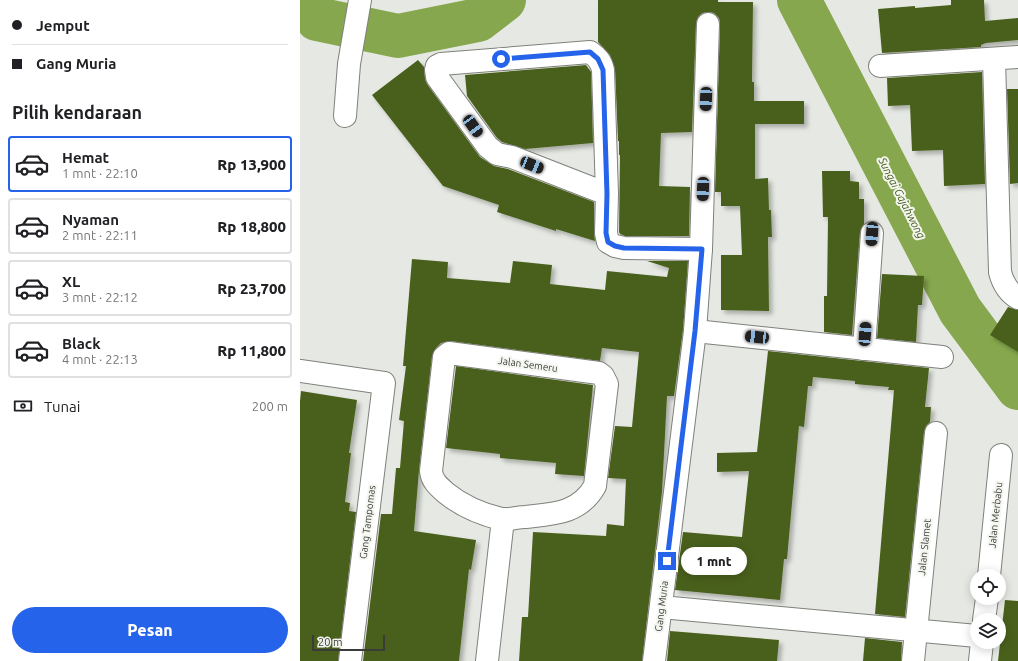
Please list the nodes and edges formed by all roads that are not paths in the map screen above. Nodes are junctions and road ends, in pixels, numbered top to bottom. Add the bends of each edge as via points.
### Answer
1 (360, 0) edge
2 (708, 24) dead end
3 (1018, 57) edge
4 (994, 59) junction
5 (880, 66) dead end
6 (345, 116) dead end
7 (607, 194) junction
8 (872, 234) dead end
9 (702, 249) junction
10 (1018, 298) edge
11 (695, 331) junction
12 (864, 349) junction
13 (942, 357) dead end
14 (300, 371) edge
15 (936, 433) dead end
16 (1001, 455) dead end
17 (502, 519) junction
18 (990, 569) edge
19 (662, 607) junction
20 (916, 631) junction
21 (970, 635) edge
22 (981, 649) edge
23 (350, 661) edge
24 (487, 661) edge
25 (654, 661) edge
26 (913, 661) edge
27 (980, 661) edge

1 - 6 street via 349,64
2 - 9 street, Gang Muria
3 - 4 street
4 - 5 street
4 - 10 street via 1000,272 1006,287
7 - 7 street via 512,157 497,154 488,147 437,77 437,66 590,52 594,55 603,70
7 - 9 street via 608,242 624,248
8 - 12 street
9 - 11 street, Gang Muria
11 - 12 street
11 - 19 street, Gang Muria
12 - 13 street
14 - 23 street, Gang Tampomas via 384,383
15 - 20 street, Jalan Slamet
16 - 18 street, Jalan Merbabu
17 - 17 street, Jalan Semeru via 472,510 432,480 444,357 449,353 603,376 607,384 595,486 591,492 582,503 559,513
17 - 24 street
19 - 20 street
19 - 25 street, Gang Muria
20 - 21 street
20 - 26 street, Jalan Slamet
22 - 27 street

